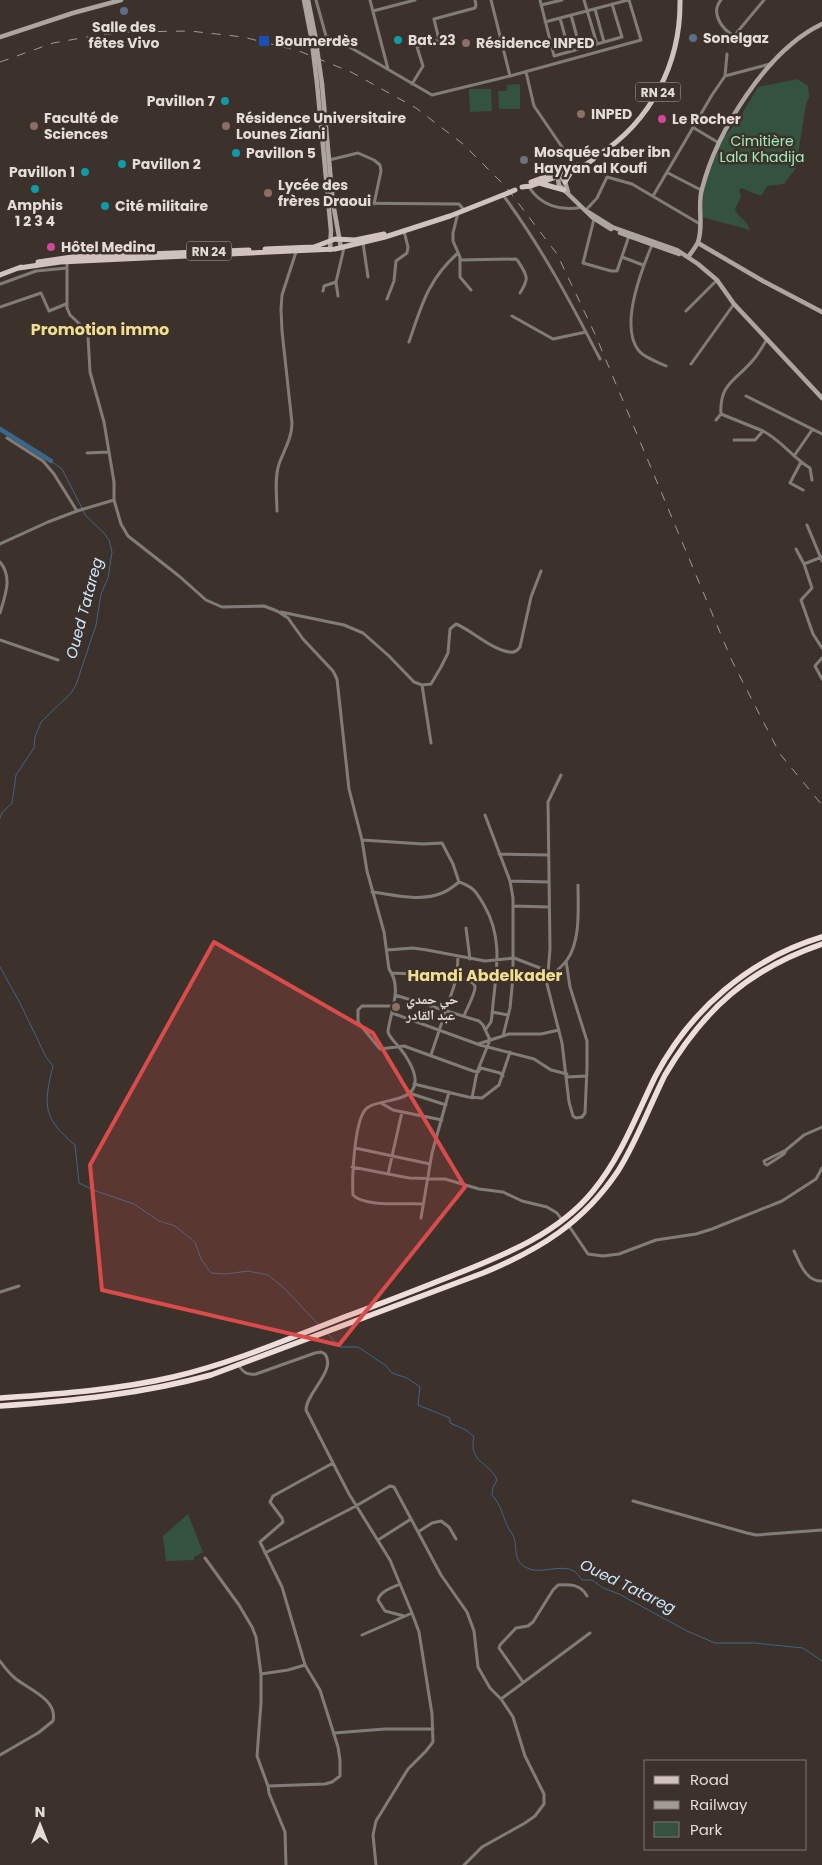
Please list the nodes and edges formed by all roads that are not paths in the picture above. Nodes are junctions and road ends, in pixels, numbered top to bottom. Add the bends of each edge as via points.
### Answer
1 (121, 0) edge
2 (304, 0) edge
3 (308, 0) edge
4 (316, 0) edge
5 (370, 0) edge
6 (413, 0) edge
7 (475, 0) edge
8 (491, 0) edge
9 (540, 0) edge
10 (562, 0) edge
11 (584, 0) edge
12 (628, 0) edge
13 (680, 0) edge
14 (721, 0) edge
15 (764, 0) edge
16 (612, 4) junction
17 (541, 5) junction
18 (595, 9) junction
19 (373, 11) junction
20 (587, 11) junction
21 (571, 15) junction
22 (560, 18) junction
23 (545, 22) junction
24 (822, 24) edge
25 (313, 35) junction
26 (0, 37) edge
27 (604, 42) junction
28 (597, 44) junction
29 (580, 49) junction
30 (569, 52) junction
31 (727, 54) dead end
32 (770, 64) junction
33 (388, 70) junction
34 (526, 72) junction
35 (510, 76) junction
36 (725, 76) junction
37 (320, 84) junction
38 (412, 84) junction
39 (694, 128) junction
40 (719, 143) junction
41 (329, 160) junction
42 (572, 169) junction
43 (668, 174) junction
44 (558, 175) junction
45 (565, 182) junction
46 (539, 183) junction
47 (522, 187) junction
48 (529, 187) junction
49 (702, 190) junction
50 (566, 192) junction
51 (505, 194) junction
52 (654, 196) junction
53 (333, 203) junction
54 (374, 204) junction
55 (585, 210) junction
56 (465, 211) junction
57 (458, 213) junction
58 (594, 219) junction
59 (700, 224) junction
60 (404, 230) junction
61 (398, 232) junction
62 (629, 236) junction
63 (340, 239) junction
64 (330, 240) junction
65 (363, 243) junction
66 (698, 243) junction
67 (652, 245) junction
68 (343, 248) junction
69 (330, 250) junction
70 (296, 252) junction
71 (458, 253) junction
72 (683, 254) junction
73 (622, 257) junction
74 (688, 257) junction
75 (460, 260) junction
76 (67, 262) junction
77 (643, 265) junction
78 (0, 275) edge
79 (368, 277) dead end
80 (717, 280) junction
81 (336, 282) junction
82 (0, 284) edge
83 (471, 290) dead end
84 (323, 291) dead end
85 (520, 293) dead end
86 (338, 296) dead end
87 (386, 299) dead end
88 (66, 304) junction
89 (734, 304) junction
90 (0, 307) edge
91 (686, 310) dead end
92 (822, 312) edge
93 (512, 316) dead end
94 (586, 332) junction
95 (767, 339) junction
96 (409, 342) dead end
97 (600, 359) dead end
98 (691, 364) dead end
99 (666, 366) dead end
100 (746, 396) dead end
101 (821, 396) edge
102 (721, 414) junction
103 (716, 420) dead end
104 (812, 430) junction
105 (763, 432) junction
106 (822, 434) edge
107 (6, 438) dead end
108 (734, 440) dead end
109 (108, 452) junction
110 (87, 453) dead end
111 (794, 456) junction
112 (801, 462) junction
113 (812, 480) dead end
114 (803, 490) dead end
115 (114, 500) junction
116 (77, 511) junction
117 (277, 511) dead end
118 (807, 526) dead end
119 (0, 544) edge
120 (796, 549) dead end
121 (822, 559) edge
122 (0, 562) edge
123 (804, 564) junction
124 (541, 571) dead end
125 (278, 611) junction
126 (0, 613) edge
127 (0, 640) edge
128 (822, 648) edge
129 (822, 658) edge
130 (58, 660) dead end
131 (822, 678) edge
132 (422, 685) junction
133 (431, 742) dead end
134 (561, 775) dead end
135 (485, 815) dead end
136 (362, 840) junction
137 (499, 854) junction
138 (549, 855) junction
139 (510, 881) junction
140 (459, 882) junction
141 (549, 882) junction
142 (578, 884) dead end
143 (372, 892) junction
144 (514, 906) junction
145 (549, 907) junction
146 (466, 928) dead end
147 (822, 937) edge
148 (822, 944) edge
149 (387, 950) junction
150 (458, 956) junction
151 (514, 958) junction
152 (470, 959) junction
153 (498, 961) junction
154 (566, 961) junction
155 (548, 972) junction
156 (392, 973) junction
157 (457, 977) junction
158 (547, 980) junction
159 (396, 995) junction
160 (394, 1006) junction
161 (446, 1010) junction
162 (392, 1012) junction
163 (492, 1012) junction
164 (508, 1015) junction
165 (464, 1016) junction
166 (486, 1029) junction
167 (440, 1030) junction
168 (558, 1030) junction
169 (503, 1036) junction
170 (490, 1040) junction
171 (478, 1044) junction
172 (398, 1046) junction
173 (487, 1047) junction
174 (403, 1048) junction
175 (510, 1052) junction
176 (431, 1055) junction
177 (478, 1070) junction
178 (567, 1075) junction
179 (503, 1076) junction
180 (587, 1076) junction
181 (414, 1084) junction
182 (449, 1092) junction
183 (409, 1093) junction
184 (472, 1098) junction
185 (381, 1103) junction
186 (446, 1105) junction
187 (402, 1112) junction
188 (442, 1120) junction
189 (822, 1127) edge
190 (355, 1148) junction
191 (786, 1150) junction
192 (392, 1156) junction
193 (430, 1164) junction
194 (352, 1167) junction
195 (822, 1168) edge
196 (388, 1174) junction
197 (426, 1178) junction
198 (422, 1204) junction
199 (420, 1218) dead end
200 (562, 1220) junction
201 (569, 1226) junction
202 (794, 1251) dead end
203 (822, 1281) edge
204 (19, 1286) dead end
205 (0, 1292) edge
206 (239, 1366) junction
207 (0, 1398) edge
208 (0, 1406) edge
209 (333, 1463) junction
210 (633, 1501) dead end
211 (356, 1506) junction
212 (411, 1519) junction
213 (822, 1530) edge
214 (418, 1532) junction
215 (456, 1539) dead end
216 (378, 1540) junction
217 (265, 1553) junction
218 (205, 1558) dead end
219 (400, 1584) junction
220 (587, 1596) dead end
221 (412, 1613) junction
222 (404, 1616) junction
223 (590, 1633) dead end
224 (362, 1635) dead end
225 (0, 1662) edge
226 (305, 1665) junction
227 (261, 1674) junction
228 (523, 1682) junction
229 (501, 1699) junction
230 (433, 1729) junction
231 (334, 1733) junction
232 (0, 1755) edge
233 (268, 1786) junction
234 (286, 1865) edge
235 (376, 1865) edge
236 (464, 1865) edge

1 - 26 main road
2 - 25 main road
3 - 25 main road
4 - 33 street via 326,36
5 - 19 street
6 - 19 street
7 - 38 street via 475,8 434,19 439,40 418,47 422,69
8 - 35 street
9 - 17 street
10 - 17 street
11 - 20 street
12 - 16 street
12 - 34 street via 641,40
13 - 42 main road, RN 24 via 676,46 660,89 650,105 626,135 592,160
14 - 15 street via 716,13 721,25 734,36
16 - 18 street
16 - 27 street via 622,37
17 - 23 street
18 - 20 street
18 - 27 street
19 - 33 street
20 - 21 street
20 - 28 street
21 - 22 street
21 - 29 street
22 - 23 street
22 - 30 street
23 - 30 street via 554,56
24 - 32 main road via 792,42
25 - 37 main road, bridge
27 - 28 street
28 - 29 street
29 - 30 street
31 - 36 street
32 - 36 street
32 - 40 main road
33 - 38 street
34 - 35 street
34 - 42 street via 534,106 562,147
35 - 38 street via 432,95
36 - 39 street
37 - 41 main road
37 - 64 main road
39 - 40 street
39 - 43 street
40 - 49 main road
41 - 53 main road
41 - 54 street via 358,153 380,165
42 - 44 main road, RN 24
42 - 45 main road
43 - 49 street
43 - 52 street
44 - 45 main road
44 - 46 main road, RN 24
44 - 47 main road, RN 24
44 - 50 main road via 559,184
45 - 50 main road
46 - 48 main road, RN 24
46 - 50 main road
47 - 48 main road, RN 24
47 - 51 main road, RN 24, bridge
48 - 55 street via 536,197 550,205
49 - 59 main road
50 - 55 main road
51 - 56 main road, RN 24
51 - 94 street via 542,252
52 - 55 street via 632,184 607,177 597,198
52 - 59 street
53 - 54 street
53 - 63 main road
54 - 56 street via 460,204
55 - 58 main road
55 - 72 main road via 612,226
56 - 57 main road, RN 24
57 - 60 main road, RN 24
57 - 71 street via 453,241
58 - 62 main road
58 - 73 street via 583,263 617,271
59 - 66 main road
60 - 61 main road, RN 24
60 - 87 street via 407,253 396,260 394,281
61 - 63 main road, RN 24 via 358,240
61 - 65 main road, RN 24
62 - 67 main road
62 - 73 street
63 - 64 main road, RN 24
63 - 68 main road
64 - 69 main road
64 - 76 main road, RN 24 via 318,246 296,248
65 - 68 main road, RN 24
65 - 79 street
66 - 74 main road
66 - 92 main road
67 - 72 main road
67 - 77 street
68 - 69 main road, RN 24
68 - 81 street
69 - 70 main road, RN 24
70 - 76 main road, RN 24
70 - 117 street via 282,295 282,331 292,435 276,480
71 - 75 street
71 - 96 street via 430,286
72 - 74 main road
73 - 77 street
74 - 80 main road
75 - 83 street via 460,277
75 - 85 street via 516,259 528,278
76 - 78 main road, RN 24 via 20,268
76 - 82 street
76 - 88 street
77 - 99 street via 632,304 632,341 640,353
80 - 89 main road
80 - 91 street
81 - 84 street via 324,286
81 - 86 street
88 - 90 street via 49,311 41,293
88 - 109 street via 70,315 88,336 90,372 104,422
89 - 95 main road
89 - 98 street
93 - 94 street via 553,339
94 - 97 street
95 - 101 main road
95 - 102 street via 754,360 728,383 720,401
100 - 104 street
102 - 103 street
102 - 105 street
104 - 106 street
104 - 111 street
105 - 108 street via 755,440
105 - 111 street via 773,436
107 - 116 street via 43,461
109 - 110 street
109 - 115 street
111 - 112 street
112 - 113 street via 810,468
112 - 114 street via 790,483
115 - 116 street
115 - 125 street via 128,536 206,600 222,607 264,606
116 - 119 street
118 - 121 street
120 - 123 street
121 - 123 street
122 - 126 street via 8,576
123 - 128 street via 812,588 801,600 813,634
124 - 132 street via 517,650 510,653 500,649 456,624 450,629 448,653 441,667 431,684
125 - 132 street via 344,625 363,633 414,682
125 - 136 street via 288,618 337,679 349,789
127 - 130 street
129 - 131 street via 815,666
132 - 133 street
134 - 138 street via 548,802
135 - 137 street
136 - 140 street via 442,843 454,864
136 - 143 street
137 - 138 street
137 - 139 street
138 - 141 street
139 - 141 street
139 - 144 street
140 - 143 street via 442,894 423,897 407,898
140 - 153 street via 470,886 489,915 496,933
141 - 145 street
142 - 154 street via 576,934
143 - 149 street
144 - 145 street
144 - 151 street
145 - 155 street
146 - 152 street
147 - 200 highway via 770,959 736,981 703,1009 665,1060 610,1166 593,1191
148 - 201 highway via 781,961 747,981 717,1005 682,1046 665,1074 618,1170 596,1200
149 - 150 street via 413,948
149 - 156 street
150 - 152 street
150 - 157 street
151 - 153 street
151 - 155 street
151 - 164 street
152 - 153 street
153 - 163 street
154 - 158 street
154 - 180 street via 570,987 586,1036
155 - 158 street
156 - 157 street
156 - 159 street
157 - 161 street
157 - 165 street via 476,986
158 - 168 street
159 - 160 street
159 - 161 street
160 - 162 street
160 - 172 street via 361,1006 358,1019 380,1049
161 - 165 street
161 - 167 street
162 - 167 street
162 - 172 street via 388,1032
163 - 164 street
163 - 166 street
164 - 169 street
165 - 166 street via 479,1021
166 - 170 street
167 - 171 street
167 - 176 street
168 - 169 street
168 - 178 street
169 - 170 street
170 - 171 street
170 - 173 street
171 - 173 street
172 - 174 street
173 - 175 street
173 - 177 street
174 - 176 street
174 - 181 street via 415,1077
175 - 178 street
175 - 179 street
176 - 177 street
177 - 179 street via 481,1068
177 - 184 street
178 - 180 street
178 - 180 street via 569,1102 576,1118 585,1113
179 - 184 street via 497,1088 478,1099
181 - 182 street
181 - 183 street
182 - 184 street
182 - 186 street
183 - 185 street
183 - 186 street
185 - 187 street
185 - 190 street via 363,1113
186 - 188 street
187 - 188 street
187 - 192 street
188 - 193 street
189 - 191 street via 804,1134
190 - 192 street
190 - 194 street
191 - 191 street via 766,1160 765,1164 782,1156
192 - 193 street
192 - 196 street
193 - 197 street
194 - 196 street
194 - 198 street via 353,1195 356,1198 376,1203
195 - 201 street via 816,1178 774,1205 712,1229 656,1240 619,1254 588,1254
196 - 197 street
197 - 198 street
197 - 200 street via 503,1192 547,1207
198 - 199 street
200 - 207 highway via 493,1259 218,1364 173,1377 130,1384
201 - 206 highway via 510,1262
202 - 203 street via 804,1272 818,1282
204 - 205 street
206 - 208 highway via 145,1391
206 - 209 street via 248,1375 256,1374 315,1353 325,1354 328,1361 326,1369 306,1410
209 - 211 street
209 - 217 street via 270,1499 283,1522 260,1541
210 - 213 street via 756,1535
211 - 212 street via 392,1486
211 - 216 street
211 - 217 street
212 - 214 street
212 - 216 street
214 - 215 street via 441,1521
214 - 229 street via 441,1575 467,1612 474,1631 478,1668
216 - 219 street
217 - 226 street via 282,1587
218 - 227 street via 252,1627 258,1645
219 - 221 street
219 - 222 street via 386,1590 378,1600 385,1611
220 - 228 street via 576,1586 558,1585 533,1622 516,1628 500,1645
221 - 222 street
221 - 230 street via 418,1632
222 - 224 street
223 - 228 street
225 - 232 street via 49,1704 54,1714 53,1721 38,1733
226 - 227 street
226 - 231 street via 316,1681
227 - 233 street via 257,1756
228 - 229 street
229 - 236 street via 513,1717 525,1756 544,1794 544,1804 535,1816 482,1847
230 - 231 street
230 - 235 street via 430,1747 408,1769 376,1821 373,1835
231 - 233 street via 340,1776 325,1784
233 - 234 street via 284,1832

